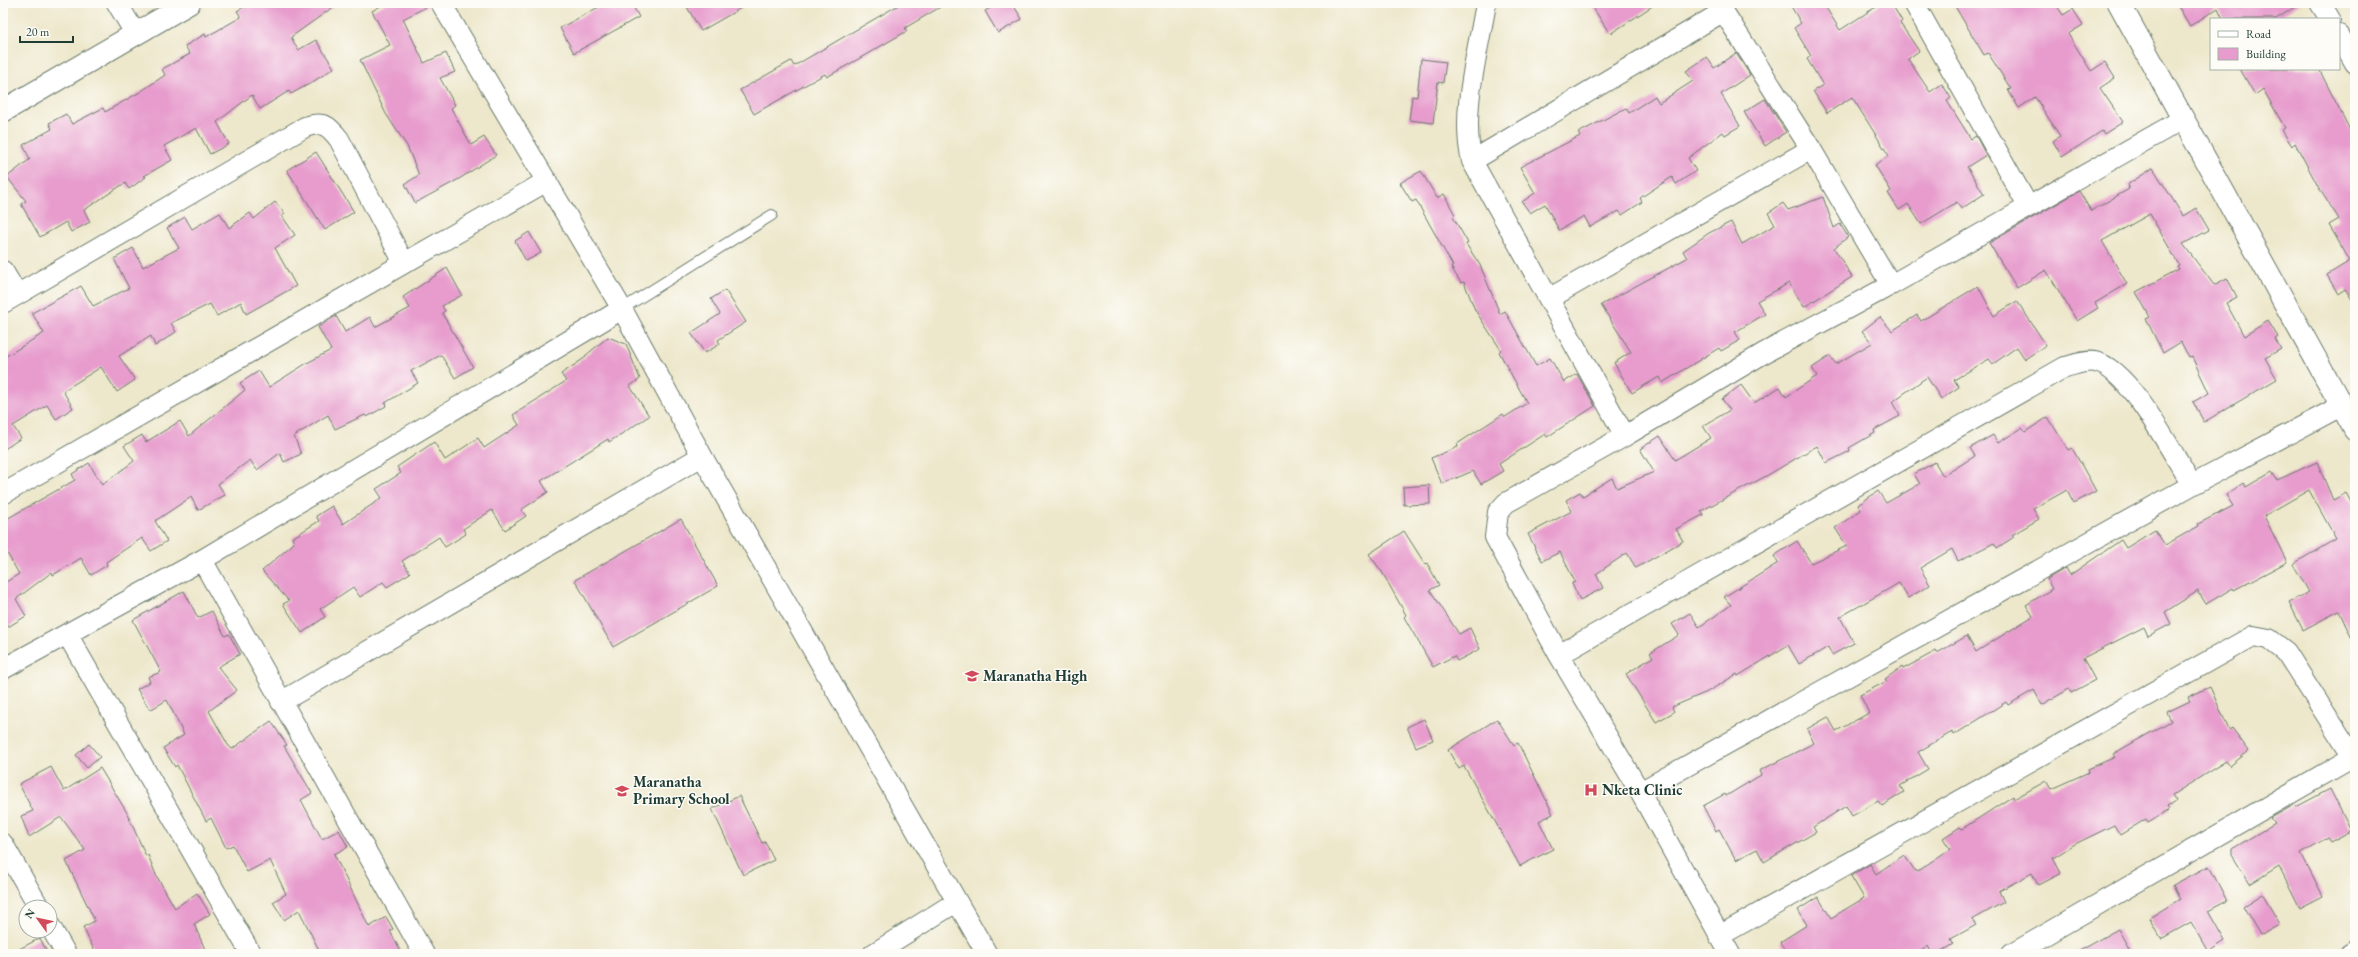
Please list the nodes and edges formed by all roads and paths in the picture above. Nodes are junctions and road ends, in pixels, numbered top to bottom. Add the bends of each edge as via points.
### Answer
1 (117, 3) edge
2 (189, 3) edge
3 (441, 3) edge
4 (1486, 3) edge
5 (1914, 3) edge
6 (2120, 3) edge
7 (2320, 3) edge
8 (1721, 7) edge
9 (2329, 18) edge
10 (135, 33) junction
11 (2345, 33) edge
12 (2355, 63) edge
13 (3, 111) edge
14 (2183, 119) junction
15 (1811, 149) junction
16 (1472, 161) junction
17 (547, 181) junction
18 (2028, 206) junction
19 (772, 215) dead end
20 (404, 263) junction
21 (3, 271) edge
22 (1891, 285) junction
23 (10, 298) edge
24 (1550, 298) junction
25 (622, 309) junction
26 (2341, 406) junction
27 (2355, 430) edge
28 (1625, 436) junction
29 (702, 456) junction
30 (2192, 485) junction
31 (3, 494) edge
32 (202, 560) junction
33 (67, 634) junction
34 (1559, 655) junction
35 (3, 669) edge
36 (281, 702) junction
37 (2354, 756) edge
38 (1640, 792) junction
39 (3, 844) edge
40 (34, 899) edge
41 (956, 902) junction
42 (1719, 936) junction
43 (57, 939) edge
44 (2355, 951) edge
45 (66, 954) edge
46 (251, 954) edge
47 (424, 954) edge
48 (873, 954) edge
49 (987, 954) edge
50 (1730, 954) edge
51 (2012, 954) edge
52 (2350, 954) edge

1 - 10 street
2 - 10 street
3 - 17 street
4 - 16 street via 1468,112 1468,144
5 - 18 street
6 - 14 street
7 - 9 street
8 - 15 street
8 - 16 street
10 - 13 street
11 - 12 street
14 - 18 street
14 - 26 street
15 - 22 street
15 - 24 street
16 - 24 street
17 - 20 street
17 - 25 street
18 - 22 street
19 - 25 lane
20 - 23 street via 339,139 330,128 317,123 305,127
20 - 31 street
21 - 23 street
22 - 28 street via 1764,353
24 - 28 street
25 - 29 street
25 - 32 street
26 - 27 street
26 - 30 street
28 - 34 street via 1506,503 1498,512 1495,537
29 - 36 street
29 - 41 street
30 - 34 street via 2139,399 2112,371 2096,362 2065,367
30 - 38 street
32 - 33 street
32 - 36 street
33 - 35 street
33 - 46 street
34 - 38 street
36 - 47 street
37 - 42 street via 2286,652 2269,639 2253,636
37 - 51 street
38 - 42 street
39 - 40 street
41 - 48 street
41 - 49 street
42 - 50 street
43 - 45 street
44 - 52 street

